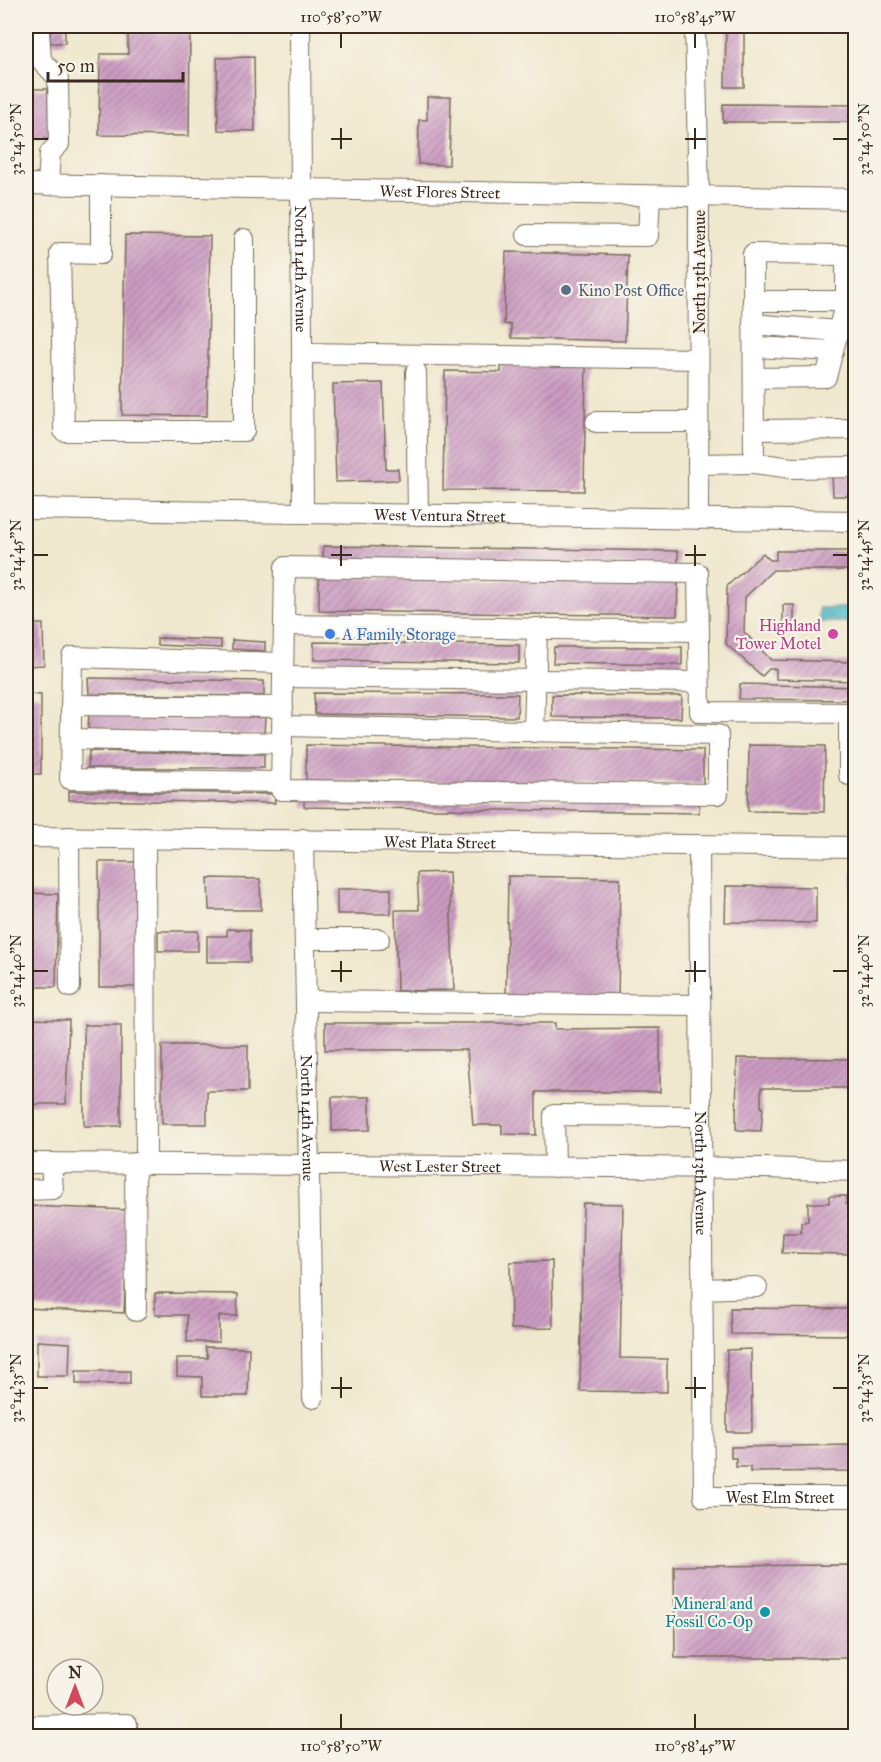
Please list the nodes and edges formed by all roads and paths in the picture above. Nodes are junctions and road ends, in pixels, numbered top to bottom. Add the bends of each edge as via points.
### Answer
1 (300, 26) edge
2 (695, 26) edge
3 (39, 31) dead end
4 (26, 184) edge
5 (48, 184) junction
6 (101, 185) junction
7 (302, 189) junction
8 (650, 196) junction
9 (699, 196) junction
10 (855, 199) edge
11 (527, 235) dead end
12 (244, 238) dead end
13 (846, 301) junction
14 (753, 302) junction
15 (753, 324) junction
16 (838, 330) junction
17 (754, 347) junction
18 (833, 351) junction
19 (303, 353) junction
20 (698, 359) junction
21 (416, 372) dead end
22 (754, 378) junction
23 (596, 422) dead end
24 (698, 422) junction
25 (855, 429) edge
26 (754, 430) junction
27 (754, 463) junction
28 (698, 464) junction
29 (855, 467) edge
30 (26, 509) edge
31 (303, 513) junction
32 (418, 515) junction
33 (698, 519) junction
34 (855, 521) edge
35 (284, 624) junction
36 (537, 628) junction
37 (699, 630) junction
38 (283, 670) junction
39 (536, 680) junction
40 (699, 682) junction
41 (71, 705) junction
42 (718, 712) junction
43 (852, 713) edge
44 (282, 725) junction
45 (534, 732) junction
46 (718, 735) junction
47 (71, 739) junction
48 (849, 775) dead end
49 (281, 782) junction
50 (26, 837) edge
51 (69, 837) junction
52 (145, 838) junction
53 (303, 839) junction
54 (699, 847) junction
55 (855, 847) edge
56 (305, 939) junction
57 (379, 939) dead end
58 (70, 987) dead end
59 (306, 1001) junction
60 (700, 1005) junction
61 (701, 1116) junction
62 (26, 1162) edge
63 (51, 1163) junction
64 (140, 1163) junction
65 (309, 1164) junction
66 (555, 1167) junction
67 (701, 1168) junction
68 (855, 1171) edge
69 (26, 1190) edge
70 (757, 1287) dead end
71 (702, 1289) junction
72 (136, 1311) dead end
73 (313, 1398) dead end
74 (704, 1497) joint
75 (855, 1497) edge
76 (26, 1726) edge
77 (128, 1737) edge

1 - 7 street, North 14th Avenue
2 - 9 street, North 13th Avenue
3 - 5 street via 41,60 58,78 59,144 51,153
4 - 5 street, West Flores Street
5 - 6 street, West Flores Street
6 - 7 street, West Flores Street
6 - 12 street via 101,254 60,254 64,431 244,431
7 - 8 street, West Flores Street
7 - 19 street, North 14th Avenue
8 - 9 street, West Flores Street
8 - 11 street via 648,236
9 - 10 street, West Flores Street
9 - 20 street, North 13th Avenue
13 - 14 street
13 - 14 street via 846,255 753,254
13 - 16 street
14 - 15 street
15 - 16 street
15 - 17 street
16 - 18 street
17 - 18 street
17 - 22 street
18 - 22 street via 826,377
19 - 20 street
19 - 31 street, North 14th Avenue
20 - 24 street, North 13th Avenue
21 - 32 street
22 - 26 street
23 - 24 street
24 - 28 street, North 13th Avenue
25 - 26 street
26 - 27 street
27 - 28 street
27 - 29 street via 792,468
28 - 33 street, North 13th Avenue
30 - 31 street, West Ventura Street
31 - 32 street, West Ventura Street
32 - 33 street, West Ventura Street
33 - 34 street, West Ventura Street
35 - 36 street
35 - 37 street via 285,567 332,567 698,573
35 - 38 street
36 - 37 street
36 - 39 street
37 - 40 street
38 - 39 street
38 - 41 street via 72,657
38 - 44 street
39 - 40 street
39 - 45 street
40 - 42 street via 700,712
41 - 44 street
41 - 47 street
42 - 43 street
42 - 46 street
43 - 48 street
44 - 45 street
44 - 47 street
44 - 49 street
45 - 46 street
46 - 49 street via 718,794 281,790
47 - 49 street via 70,779
50 - 51 street, West Plata Street
51 - 52 street, West Plata Street
51 - 58 street
52 - 53 street, West Plata Street
52 - 64 street
53 - 54 street, West Plata Street
53 - 56 street, North 14th Avenue
54 - 55 street, West Plata Street
54 - 60 street, North 13th Avenue
56 - 57 street
56 - 59 street, North 14th Avenue
59 - 60 street
59 - 65 street, North 14th Avenue
60 - 61 street, North 13th Avenue
61 - 66 street via 554,1115
61 - 67 street, North 13th Avenue
62 - 63 street, West Lester Street
63 - 64 street, West Lester Street
63 - 69 street via 53,1189
64 - 65 street, West Lester Street
64 - 72 street
65 - 66 street, West Lester Street
65 - 73 street, North 14th Avenue
66 - 67 street, West Lester Street
67 - 68 street, West Lester Street
67 - 71 street, North 13th Avenue
70 - 71 street
71 - 74 street, North 13th Avenue
74 - 75 street, West Elm Street
76 - 77 street via 127,1724

